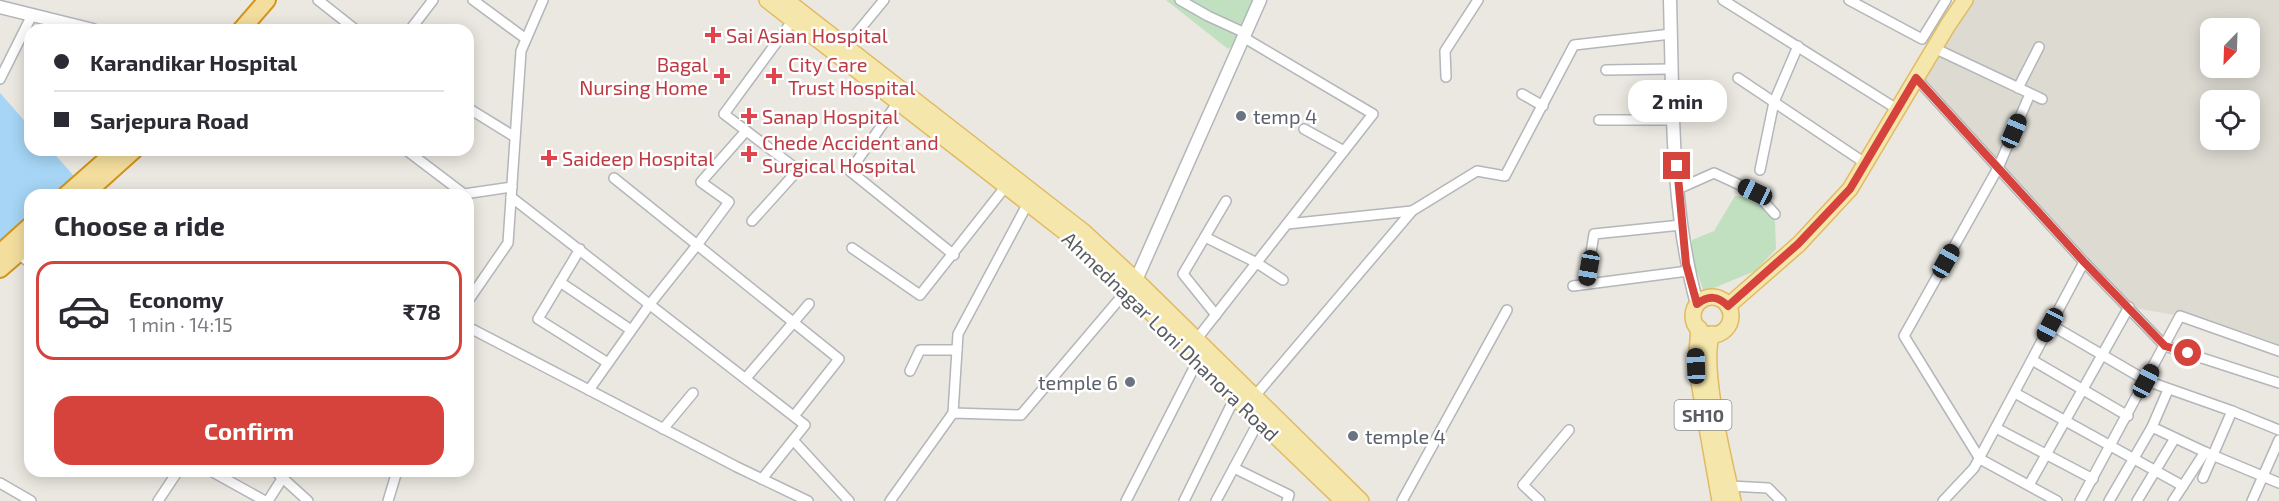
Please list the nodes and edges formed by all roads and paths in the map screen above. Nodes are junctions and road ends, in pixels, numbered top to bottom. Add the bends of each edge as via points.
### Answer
1 (267, 0) edge
2 (281, 0) edge
3 (318, 0) edge
4 (433, 0) edge
5 (473, 0) edge
6 (543, 0) edge
7 (767, 0) edge
8 (786, 0) edge
9 (884, 0) edge
10 (1180, 0) edge
11 (1260, 0) edge
12 (1478, 0) edge
13 (1670, 0) edge
14 (1723, 0) edge
15 (1946, 0) edge
16 (1965, 0) edge
17 (1853, 1) edge
18 (0, 7) edge
19 (32, 15) junction
20 (793, 20) junction
21 (28, 24) edge
22 (69, 24) edge
23 (246, 24) edge
24 (260, 24) edge
25 (348, 24) edge
26 (415, 24) edge
27 (24, 31) edge
28 (1671, 34) junction
29 (1244, 35) junction
30 (526, 39) junction
31 (846, 46) junction
32 (1798, 46) junction
33 (2039, 47) dead end
34 (1934, 48) junction
35 (1672, 69) junction
36 (1606, 70) dead end
37 (1446, 77) dead end
38 (1738, 78) dead end
39 (1916, 78) junction
40 (0, 79) edge
41 (2018, 88) junction
42 (2030, 93) junction
43 (1522, 94) dead end
44 (2042, 99) dead end
45 (898, 102) junction
46 (1774, 102) junction
47 (1543, 106) junction
48 (1898, 109) junction
49 (474, 112) edge
50 (1599, 120) dead end
51 (1673, 120) junction
52 (1304, 129) dead end
53 (746, 131) junction
54 (515, 137) junction
55 (1344, 152) junction
56 (110, 156) edge
57 (127, 156) edge
58 (414, 156) edge
59 (1865, 163) junction
60 (1998, 168) junction
61 (1760, 170) dead end
62 (614, 178) dead end
63 (1006, 186) junction
64 (73, 189) edge
65 (91, 189) edge
66 (457, 189) edge
67 (1678, 189) junction
68 (511, 192) junction
69 (474, 194) edge
70 (1226, 201) dead end
71 (1028, 203) junction
72 (1412, 211) junction
73 (1775, 214) dead end
74 (752, 221) dead end
75 (1287, 224) junction
76 (1681, 225) junction
77 (24, 231) edge
78 (1205, 237) junction
79 (697, 245) junction
80 (852, 248) dead end
81 (580, 249) junction
82 (0, 253) edge
83 (24, 254) edge
84 (954, 255) junction
85 (2084, 262) junction
86 (1257, 263) junction
87 (0, 269) edge
88 (1688, 272) junction
89 (1283, 280) dead end
90 (560, 282) junction
91 (1132, 284) junction
92 (1586, 284) junction
93 (1573, 286) dead end
94 (474, 292) edge
95 (650, 304) junction
96 (809, 304) dead end
97 (1697, 304) junction
98 (1728, 306) junction
99 (2129, 307) junction
100 (1507, 310) dead end
101 (1216, 315) junction
102 (793, 323) junction
103 (2050, 325) junction
104 (474, 330) edge
105 (630, 330) junction
106 (1705, 331) junction
107 (1196, 340) junction
108 (2165, 346) junction
109 (957, 350) junction
110 (2279, 351) edge
111 (2102, 355) junction
112 (1198, 360) junction
113 (2032, 360) junction
114 (608, 363) junction
115 (910, 371) dead end
116 (746, 378) junction
117 (2146, 381) junction
118 (2279, 383) edge
119 (2082, 389) junction
120 (589, 390) junction
121 (2168, 390) junction
122 (693, 393) dead end
123 (2014, 393) junction
124 (1235, 397) junction
125 (1254, 397) junction
126 (2232, 411) junction
127 (953, 413) junction
128 (794, 416) junction
129 (2128, 416) junction
130 (1259, 421) junction
131 (2065, 421) junction
132 (1996, 428) junction
133 (2152, 428) junction
134 (663, 429) junction
135 (1569, 430) dead end
136 (2279, 430) edge
137 (2175, 438) junction
138 (793, 440) junction
139 (2279, 440) edge
140 (2110, 447) junction
141 (2046, 454) junction
142 (2209, 455) junction
143 (1980, 459) junction
144 (2134, 459) junction
145 (1234, 468) junction
146 (2155, 471) junction
147 (174, 477) edge
148 (222, 477) edge
149 (280, 477) edge
150 (286, 477) edge
151 (395, 477) edge
152 (2262, 477) junction
153 (2203, 478) dead end
154 (762, 479) junction
155 (2093, 479) junction
156 (0, 483) edge
157 (2279, 483) edge
158 (2028, 485) junction
159 (2183, 486) junction
160 (1731, 494) edge
161 (1218, 499) edge
162 (1354, 500) edge
163 (1406, 500) edge
164 (32, 501) edge
165 (158, 501) edge
166 (267, 501) edge
167 (308, 501) edge
168 (388, 501) edge
169 (808, 501) edge
170 (849, 501) edge
171 (890, 501) edge
172 (1126, 501) edge
173 (1184, 501) edge
174 (1229, 501) edge
175 (1287, 501) edge
176 (1540, 501) edge
177 (1720, 501) edge
178 (1781, 501) edge
179 (1943, 501) edge
180 (2057, 501) edge
181 (2080, 501) edge
182 (2109, 501) edge
183 (2137, 501) edge
184 (2173, 501) edge
185 (2252, 501) edge

1 - 23 highway
2 - 24 highway
3 - 25 street
4 - 26 street
5 - 30 street
6 - 30 street
7 - 20 main road, Ahmednagar Loni Dhanora Road
8 - 31 main road, Ahmednagar Loni Dhanora Road
9 - 31 street
10 - 29 street
11 - 29 street
12 - 37 street via 1445,51
13 - 28 street
14 - 32 street
15 - 17 street via 1922,39
16 - 34 main road
18 - 19 street
19 - 21 street
19 - 22 street
20 - 45 main road, Ahmednagar Loni Dhanora Road
20 - 53 street via 724,114
27 - 40 street
28 - 35 street
28 - 47 street via 1574,45
29 - 55 street via 1373,114
29 - 91 street
30 - 54 street via 521,51
31 - 91 main road, Ahmednagar Loni Dhanora Road via 1084,232
32 - 46 street
32 - 48 street
33 - 41 street
34 - 39 main road
34 - 41 street
35 - 36 street
35 - 51 street
38 - 46 street
39 - 48 main road
39 - 60 street
41 - 42 street
42 - 44 street
42 - 60 street
43 - 47 street
45 - 63 main road, Ahmednagar Loni Dhanora Road
45 - 84 street via 850,171
46 - 59 street
46 - 61 street
47 - 72 street via 1505,176 1477,171
48 - 59 main road
49 - 54 street
50 - 51 street
51 - 67 street
52 - 55 street
53 - 74 street via 798,170
53 - 79 street via 701,182 729,202
54 - 68 street
55 - 75 street
56 - 64 highway
57 - 65 highway
58 - 66 street
59 - 98 main road via 1850,189 1798,244
60 - 85 street
60 - 143 street via 1904,336
62 - 79 street
63 - 71 main road, Ahmednagar Loni Dhanora Road
63 - 84 street
67 - 73 street via 1714,173 1755,192
67 - 76 street
68 - 69 street
68 - 81 street
68 - 94 street via 508,243
70 - 78 street
71 - 91 main road, Ahmednagar Loni Dhanora Road
71 - 109 street via 958,334
72 - 75 street
72 - 125 street
75 - 86 street
76 - 88 street
76 - 92 street via 1594,234
77 - 82 highway
78 - 86 street
78 - 101 street via 1183,274
79 - 95 street
79 - 102 street
80 - 84 street via 920,295
81 - 90 street
81 - 95 street
83 - 87 highway
85 - 99 street
85 - 103 street
86 - 89 street
86 - 101 street
88 - 92 street
88 - 97 street
90 - 105 street
90 - 114 street via 538,319
91 - 107 main road, Ahmednagar Loni Dhanora Road
91 - 112 main road, Ahmednagar Loni Dhanora Road
91 - 127 street via 1021,415
92 - 93 street
95 - 105 street
95 - 116 street
96 - 102 street
97 - 98 main road via 1713,297
97 - 106 main road via 1694,321
98 - 106 main road via 1731,313 1727,327 1721,332
99 - 108 street
99 - 111 street
100 - 163 street
101 - 107 street
102 - 116 street
102 - 128 street via 838,359
103 - 111 street
103 - 113 street
104 - 120 street
105 - 114 street
106 - 160 main road, SH10
106 - 177 main road, SH10 via 1695,349 1696,366
107 - 125 main road, Ahmednagar Loni Dhanora Road
108 - 110 street via 2180,316
108 - 117 street
108 - 118 street
109 - 115 street via 920,350
109 - 127 street
111 - 117 street
111 - 119 street
112 - 124 main road, Ahmednagar Loni Dhanora Road
112 - 172 street
113 - 119 street
113 - 123 street
114 - 120 street
116 - 128 street
117 - 121 street
117 - 129 street
119 - 129 street
119 - 131 street
120 - 134 street
121 - 126 street
121 - 133 street
122 - 134 street
123 - 131 street
123 - 132 street
124 - 130 main road, Ahmednagar Loni Dhanora Road
124 - 173 street
125 - 162 main road, Ahmednagar Loni Dhanora Road
126 - 136 street
126 - 142 street
127 - 171 street
128 - 138 street via 805,424
129 - 140 street
130 - 145 street
130 - 162 main road, Ahmednagar Loni Dhanora Road
131 - 140 street
131 - 141 street
132 - 141 street
132 - 143 street
133 - 137 street
133 - 144 street
134 - 154 street
135 - 176 street via 1523,485
137 - 142 street
137 - 146 street
138 - 154 street
138 - 170 street
139 - 152 street
140 - 144 street
140 - 155 street
141 - 155 street
141 - 158 street
142 - 152 street
142 - 153 street
142 - 159 street
143 - 158 street
143 - 179 street
144 - 146 street
144 - 182 street
145 - 161 street
145 - 175 street via 1290,495
146 - 159 street
146 - 183 street
147 - 165 street
148 - 166 street
149 - 166 street
150 - 167 street
151 - 168 street
152 - 157 street
152 - 185 street
154 - 169 street
155 - 181 street
156 - 164 street
158 - 180 street
159 - 184 street
160 - 178 street via 1768,488
161 - 174 street

